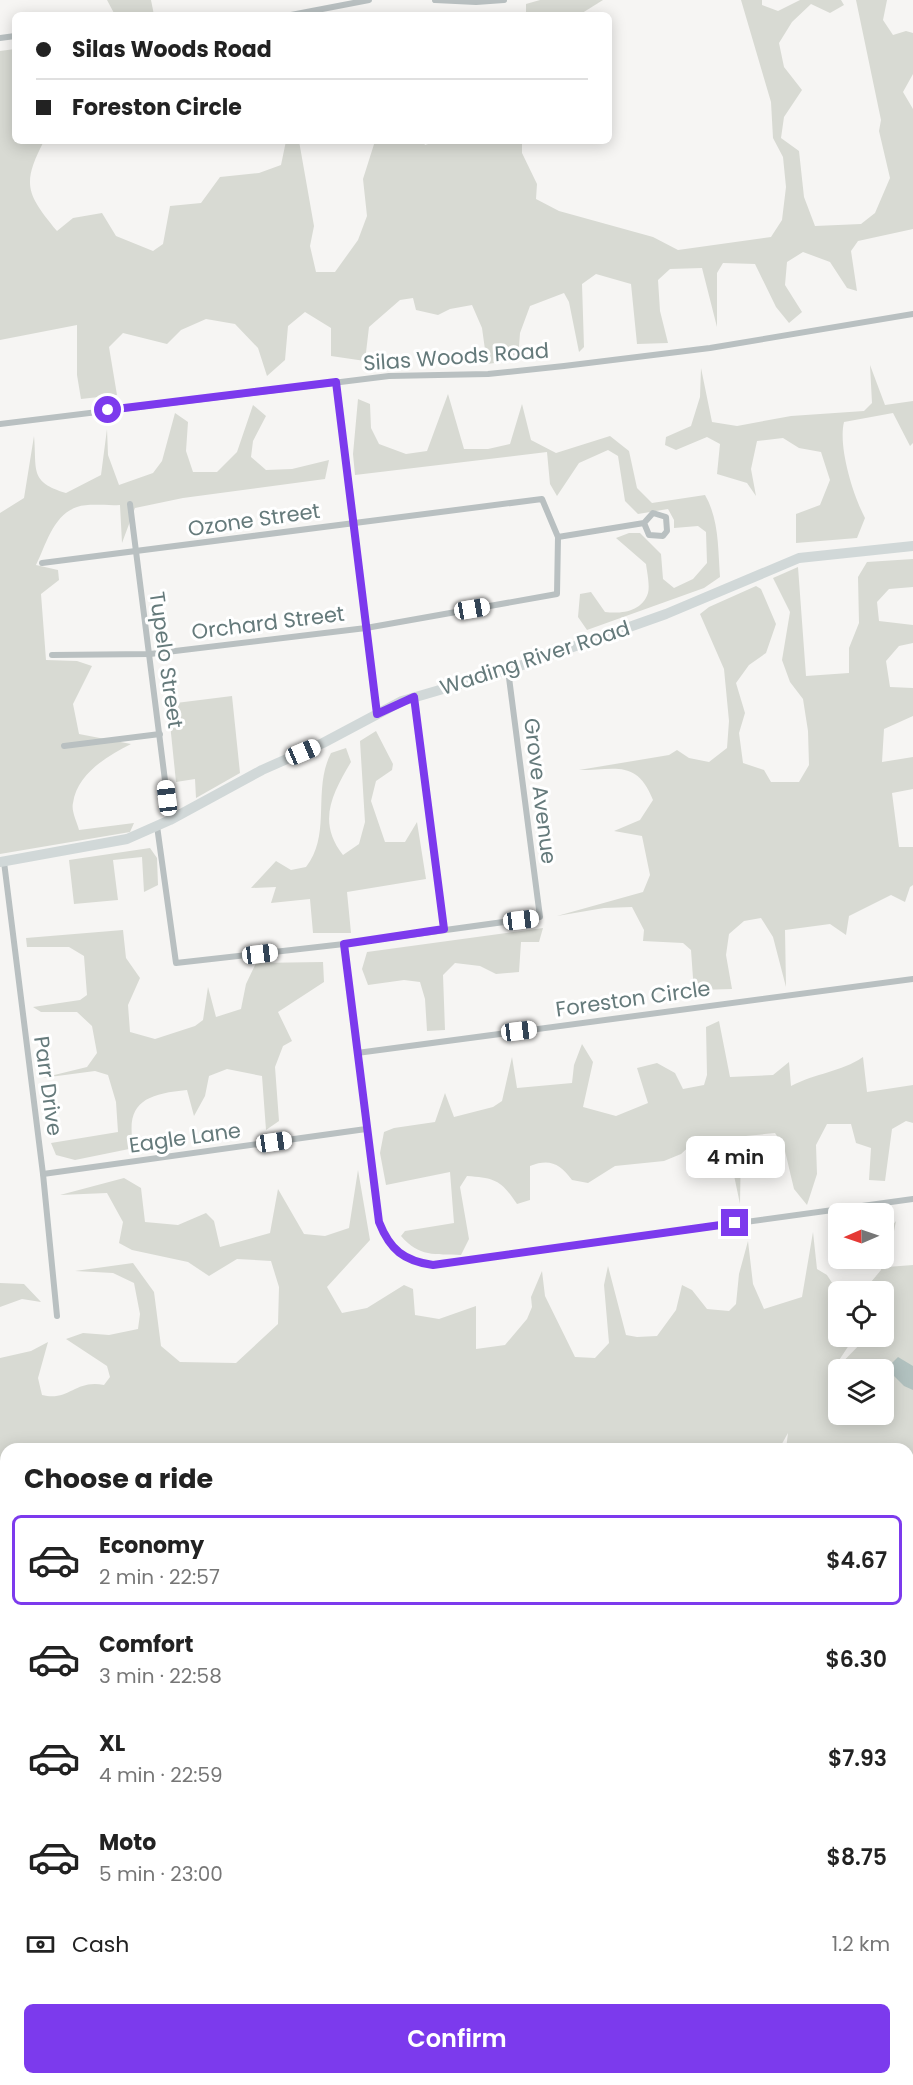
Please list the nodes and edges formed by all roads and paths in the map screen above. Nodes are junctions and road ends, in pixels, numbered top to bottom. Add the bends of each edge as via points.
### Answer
1 (369, 0) edge
2 (435, 0) edge
3 (504, 0) edge
4 (307, 12) edge
5 (913, 314) edge
6 (336, 382) junction
7 (0, 424) edge
8 (130, 504) dead end
9 (352, 523) junction
10 (644, 523) junction
11 (558, 537) junction
12 (913, 546) edge
13 (135, 553) junction
14 (42, 563) dead end
15 (366, 628) junction
16 (150, 654) junction
17 (52, 655) dead end
18 (508, 670) junction
19 (414, 697) junction
20 (377, 714) junction
21 (160, 734) junction
22 (64, 746) dead end
23 (170, 820) junction
24 (157, 826) junction
25 (2, 862) edge
26 (444, 929) junction
27 (344, 944) junction
28 (913, 979) edge
29 (357, 1053) junction
30 (366, 1129) junction
31 (43, 1174) junction
32 (913, 1200) edge
33 (57, 1316) dead end

1 - 4 street
2 - 3 street
5 - 6 street, Silas Woods Road via 710,348 564,366
6 - 7 street, Silas Woods Road
6 - 9 street
8 - 13 street, Tupelo Street
9 - 11 street, Ozone Street via 542,499
9 - 13 street, Ozone Street
9 - 15 street
10 - 10 street via 645,530 656,537 667,531 666,517 660,513 653,513
10 - 11 street
11 - 15 street, Orchard Street via 557,594
12 - 18 main road, Wading River Road via 799,558 666,614
13 - 14 street, Ozone Street
13 - 16 street, Tupelo Street
15 - 16 street, Orchard Street
15 - 20 street
16 - 17 street, Orchard Street
16 - 21 street, Tupelo Street
18 - 19 main road, Wading River Road
18 - 26 street, Grove Avenue via 540,917
19 - 20 main road, Wading River Road
19 - 26 street
20 - 23 main road, Wading River Road
21 - 22 street
21 - 23 street, Tupelo Street
23 - 24 main road, Wading River Road
24 - 25 main road, Wading River Road via 127,839
24 - 27 street via 176,963
25 - 31 street, Parr Drive
26 - 27 street
27 - 29 street
28 - 29 street, Foreston Circle
29 - 30 street
30 - 31 street, Eagle Lane
30 - 32 street via 384,1236 403,1257 415,1263 433,1265
31 - 33 street, Parr Drive

